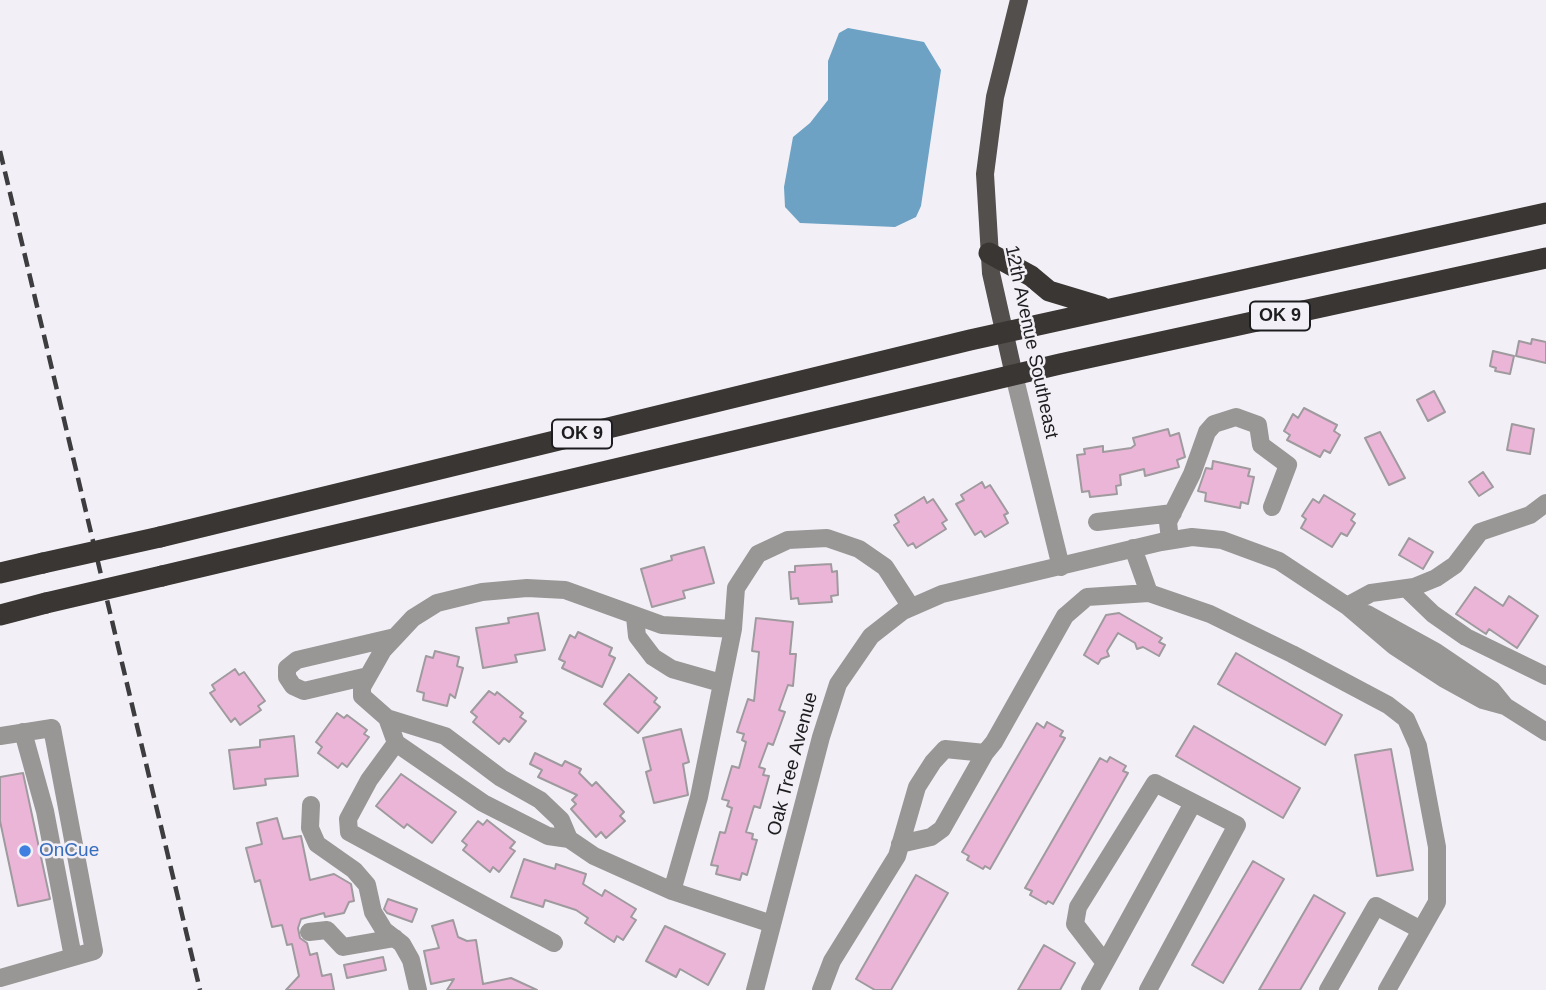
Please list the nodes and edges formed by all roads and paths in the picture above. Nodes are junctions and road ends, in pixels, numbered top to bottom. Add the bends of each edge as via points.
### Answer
1 (1019, 0) edge
2 (1546, 213) edge
3 (989, 253) junction
4 (1546, 258) edge
5 (1110, 309) junction
6 (1004, 333) junction
7 (1014, 375) junction
8 (1546, 503) edge
9 (1272, 507) dead end
10 (1173, 513) junction
11 (1097, 522) dead end
12 (1170, 540) junction
13 (1133, 548) junction
14 (1061, 567) junction
15 (0, 573) edge
16 (1406, 589) junction
17 (1149, 593) junction
18 (1348, 606) junction
19 (911, 607) junction
20 (0, 615) edge
21 (635, 617) junction
22 (733, 629) junction
23 (394, 637) junction
24 (368, 676) junction
25 (1546, 676) edge
26 (721, 683) junction
27 (387, 719) junction
28 (23, 732) junction
29 (1546, 732) edge
30 (0, 736) edge
31 (396, 743) junction
32 (985, 753) junction
33 (1193, 803) junction
34 (311, 805) dead end
35 (569, 839) junction
36 (900, 844) junction
37 (672, 891) junction
38 (772, 924) junction
39 (1421, 930) junction
40 (309, 932) dead end
41 (395, 938) junction
42 (554, 943) dead end
43 (73, 957) junction
44 (1105, 963) junction
45 (0, 978) edge
46 (418, 990) edge
47 (755, 990) edge
48 (821, 990) edge
49 (1090, 990) edge
50 (1148, 990) edge
51 (1328, 990) edge
52 (1387, 990) edge

1 - 3 main road, 12th Avenue Southeast via 989,128 985,184
2 - 5 highway, OK 9
3 - 5 highway via 1049,291
3 - 6 main road, 12th Avenue Southeast
4 - 7 highway, OK 9
5 - 6 highway, OK 9
6 - 7 main road, 12th Avenue Southeast
6 - 15 highway, OK 9, bridge
7 - 14 street, 12th Avenue Southeast
7 - 20 highway, OK 9, bridge
8 - 16 street via 1530,515 1480,532 1455,565
9 - 10 street via 1288,464 1261,445 1258,425 1236,417 1214,424 1207,432
10 - 11 street
10 - 12 street via 1167,522
12 - 13 street, Oak Tree Avenue
12 - 18 street, Oak Tree Avenue via 1207,538 1252,549
13 - 14 street, Oak Tree Avenue
13 - 17 street
14 - 19 street, Oak Tree Avenue via 942,594
16 - 18 street via 1371,593
16 - 25 street via 1466,637
17 - 32 street via 1087,597 1065,615
17 - 39 street via 1210,614 1292,654 1406,719 1418,746 1437,847 1437,902
18 - 29 street, Oak Tree Avenue via 1394,646
19 - 22 street via 885,567 859,549 827,538 788,540 758,554 747,569 736,588
19 - 38 street, Oak Tree Avenue via 871,636 838,684
21 - 22 street via 662,625
21 - 23 street via 565,590 527,588 437,603
21 - 26 street via 637,636 653,657 672,669
22 - 26 street
23 - 24 street
23 - 24 street via 297,660 287,668 286,677 293,687 304,691
24 - 27 street via 362,696
26 - 37 street via 699,797
27 - 31 street
27 - 35 street via 444,736 540,800 561,820
28 - 30 street
28 - 43 street
28 - 43 street via 52,728 94,951
31 - 35 street via 483,803 548,836
31 - 42 street via 348,819 349,832
32 - 36 street via 943,829 931,837
32 - 36 street via 945,749 916,787
33 - 44 street
33 - 44 street via 1155,783 1077,907 1075,925
33 - 50 street via 1237,825
34 - 41 street via 310,828 317,844 367,885 373,912
35 - 37 street via 594,856
36 - 48 street via 832,961
37 - 38 street
38 - 47 street, Oak Tree Avenue
39 - 51 street via 1376,906
39 - 52 street
40 - 41 street via 327,930 343,947
41 - 46 street via 411,960
43 - 45 street
44 - 49 street

